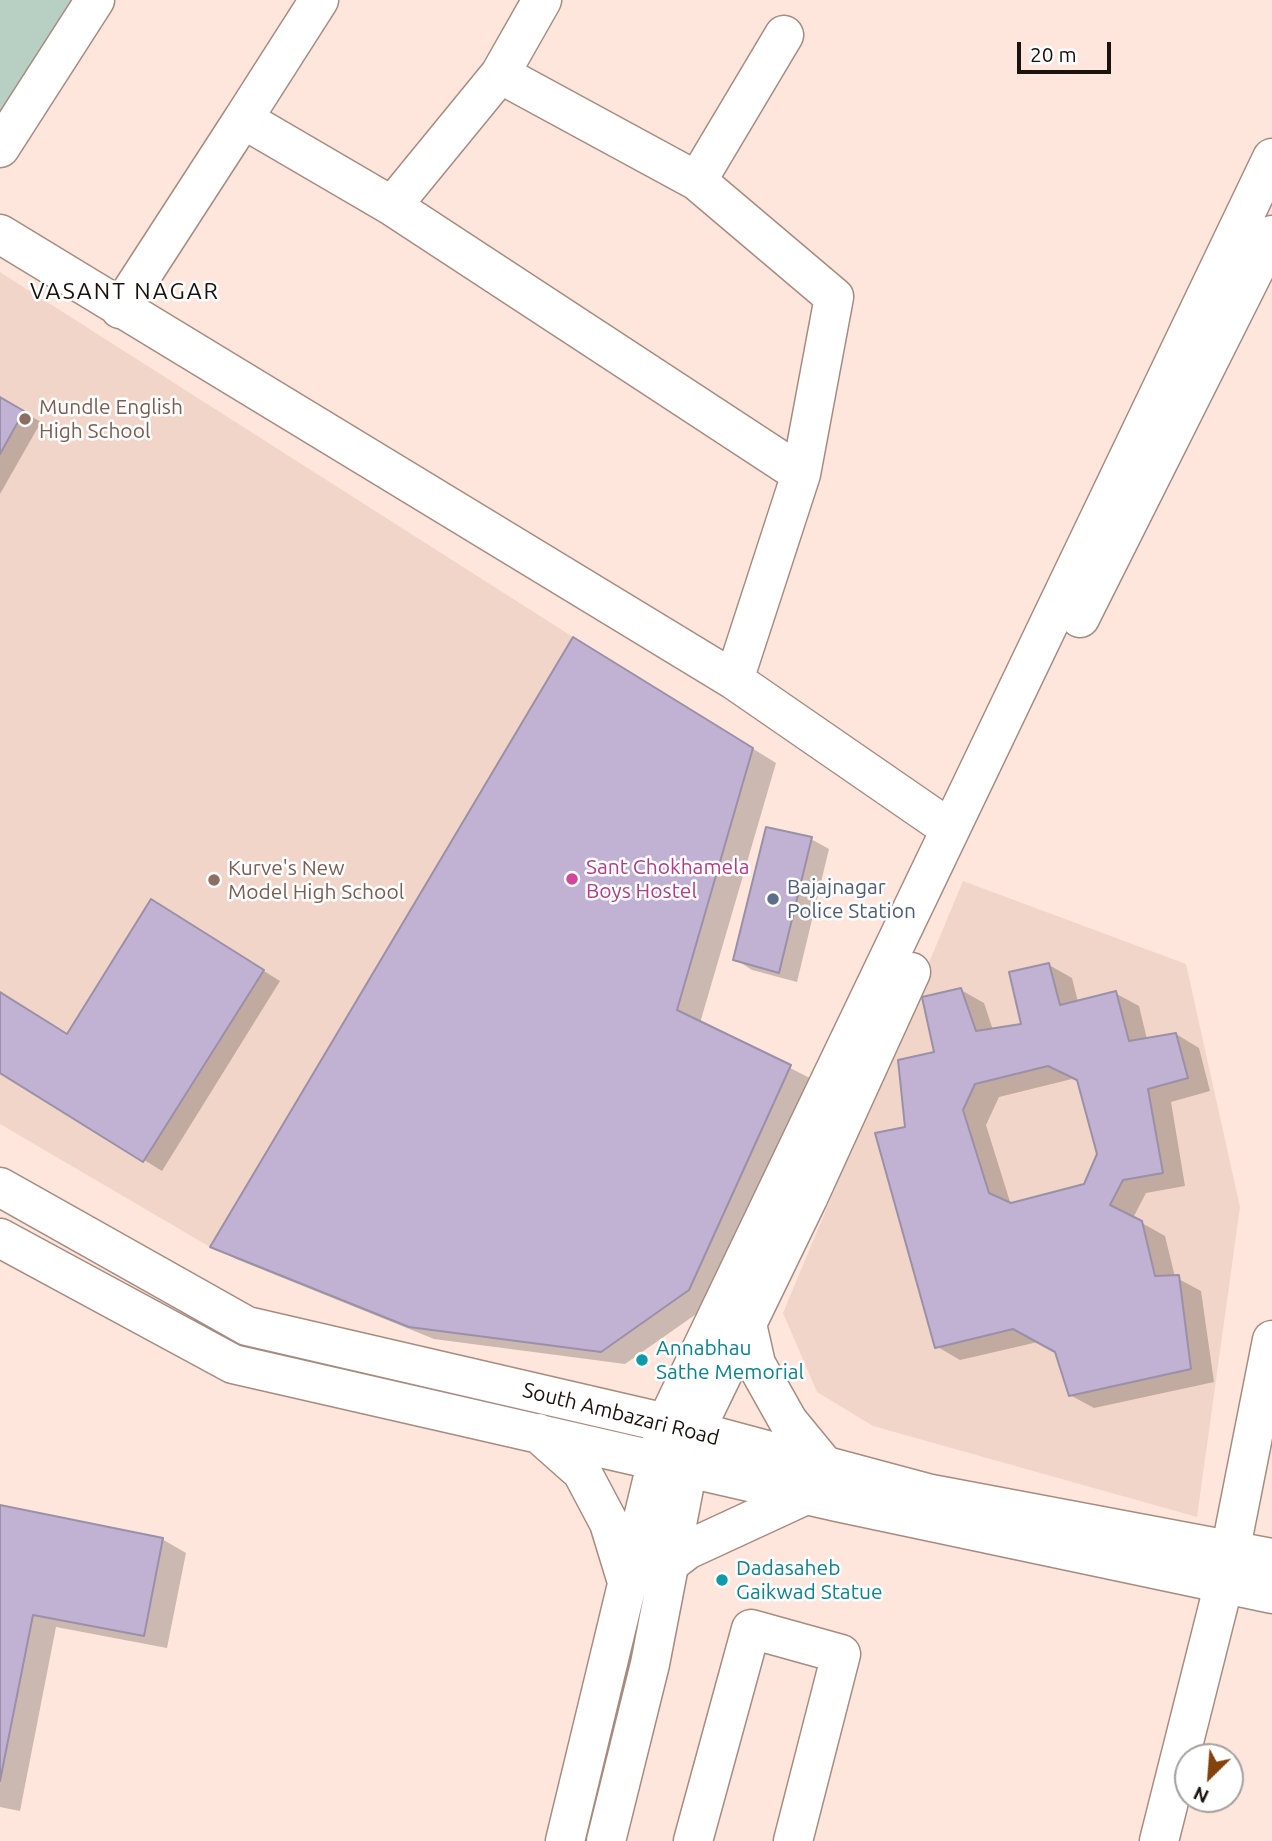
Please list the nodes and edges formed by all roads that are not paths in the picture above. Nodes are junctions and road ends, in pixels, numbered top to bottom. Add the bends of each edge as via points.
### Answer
1 (95, 0) edge
2 (319, 0) edge
3 (542, 0) edge
4 (784, 35) dead end
5 (500, 74) junction
6 (243, 119) junction
7 (0, 148) edge
8 (1272, 158) edge
9 (697, 181) junction
10 (392, 206) junction
11 (0, 234) edge
12 (1272, 235) edge
13 (120, 309) junction
14 (801, 474) junction
15 (734, 680) junction
16 (950, 829) junction
17 (0, 1188) edge
18 (0, 1238) edge
19 (747, 1324) junction
20 (1272, 1340) edge
21 (698, 1357) junction
22 (577, 1402) junction
23 (537, 1431) junction
24 (677, 1445) junction
25 (816, 1480) junction
26 (1272, 1558) edge
27 (669, 1564) junction
28 (1227, 1565) junction
29 (628, 1584) junction
30 (1272, 1594) edge
31 (565, 1841) edge
32 (606, 1841) edge
33 (692, 1841) edge
34 (793, 1841) edge
35 (1159, 1841) edge

1 - 7 main road
2 - 6 main road
3 - 5 main road
4 - 9 main road
5 - 9 main road
5 - 10 main road
6 - 10 main road
6 - 13 main road
8 - 16 main road
9 - 14 main road via 834,297
10 - 14 main road
11 - 13 main road
12 - 19 main road via 991,799
13 - 15 main road
14 - 15 main road
15 - 16 main road
16 - 21 main road
17 - 22 main road, South Ambazari Road via 247,1326
18 - 23 main road, South Ambazari Road via 233,1364
19 - 24 main road
19 - 25 main road via 756,1364
20 - 28 main road
21 - 22 main road via 653,1389
21 - 24 main road
22 - 24 main road, South Ambazari Road
23 - 24 main road, South Ambazari Road
23 - 29 main road via 582,1472 609,1523
24 - 25 main road, South Ambazari Road
24 - 27 main road
24 - 29 main road
25 - 27 main road
25 - 28 main road, South Ambazari Road via 931,1494
26 - 28 main road, South Ambazari Road
27 - 32 main road via 650,1664
28 - 30 main road, South Ambazari Road
28 - 35 main road
29 - 31 main road
33 - 34 main road via 751,1629 841,1654

